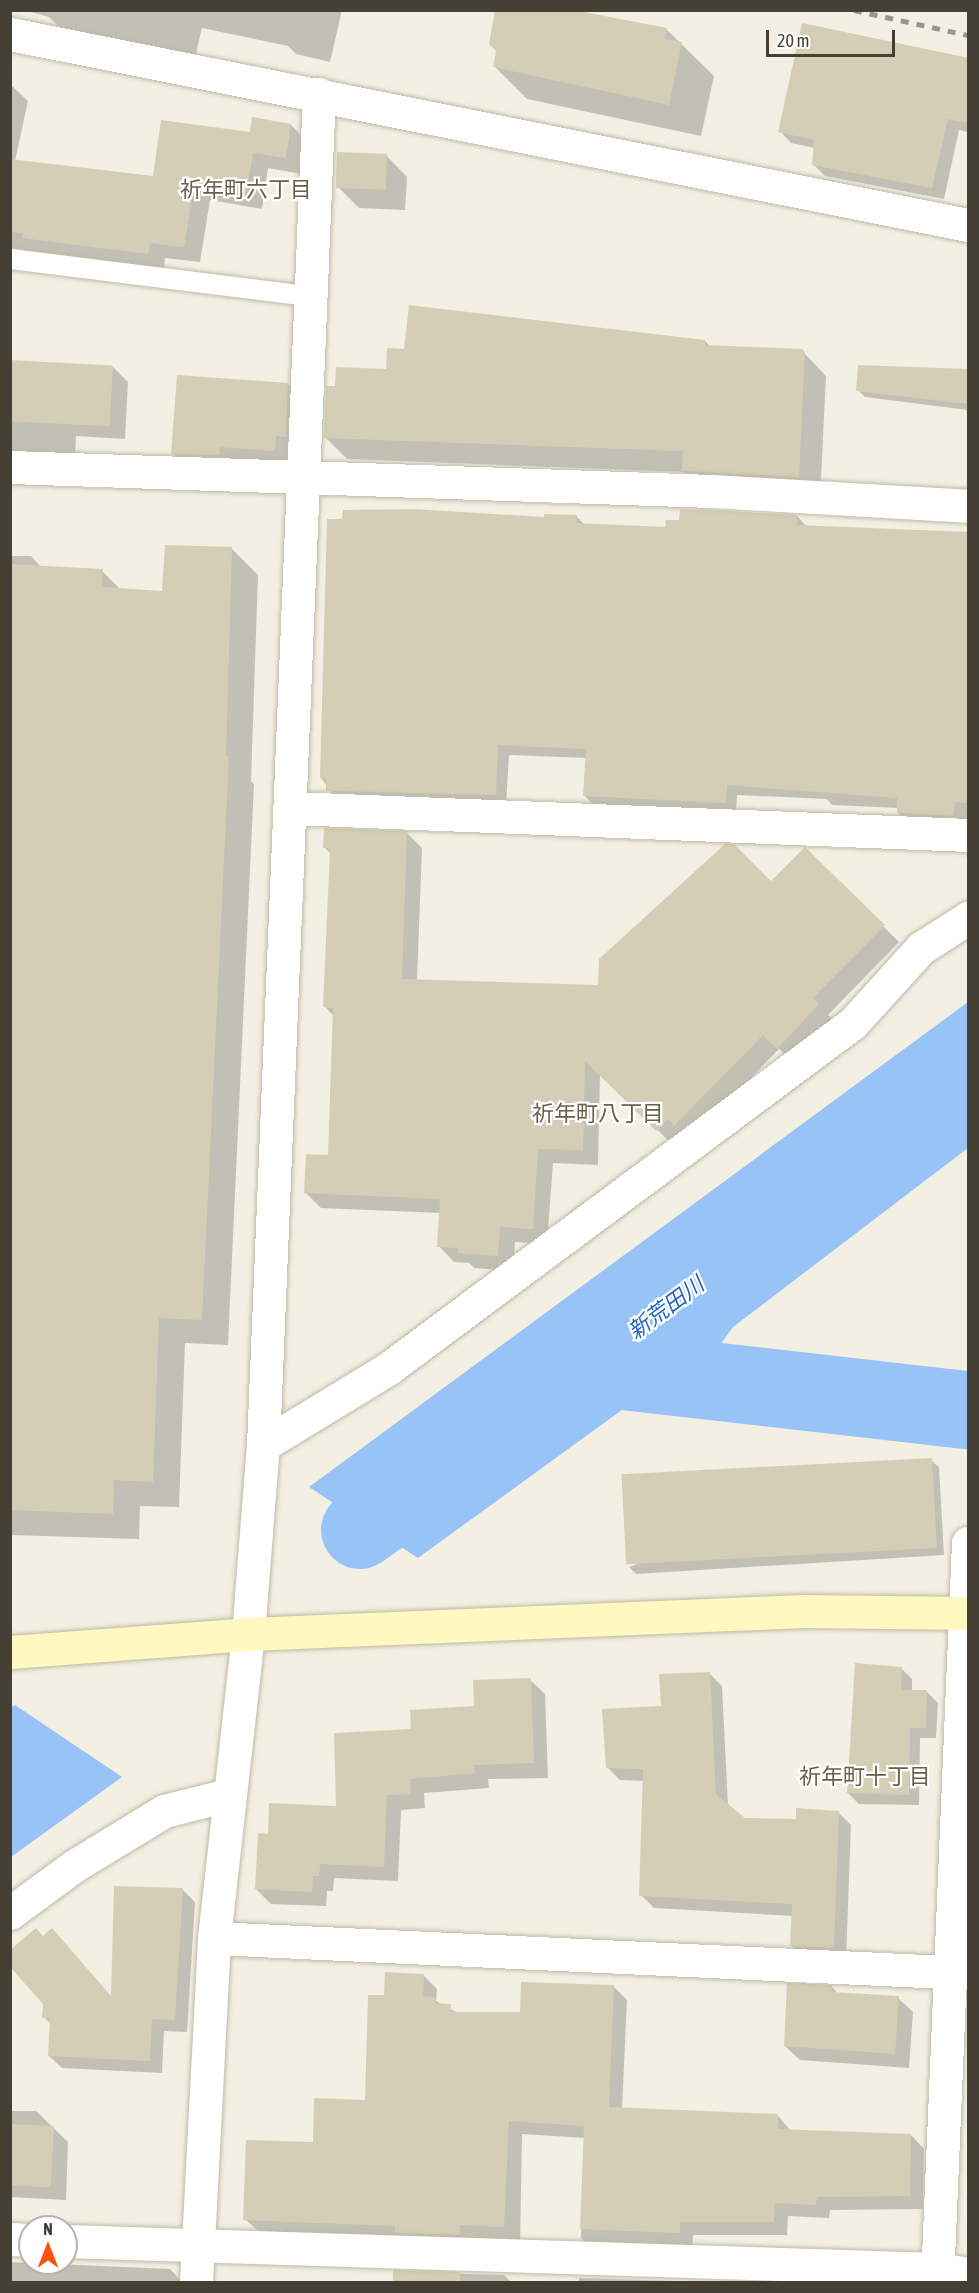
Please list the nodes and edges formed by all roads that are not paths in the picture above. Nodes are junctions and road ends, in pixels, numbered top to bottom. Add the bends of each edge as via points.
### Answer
1 (10, 34) edge
2 (319, 94) junction
3 (969, 225) edge
4 (10, 259) edge
5 (309, 296) junction
6 (10, 467) edge
7 (302, 479) junction
8 (969, 506) edge
9 (291, 808) junction
10 (969, 836) edge
11 (969, 918) edge
12 (263, 1445) junction
13 (969, 1543) edge
14 (968, 1613) edge
15 (248, 1634) junction
16 (10, 1652) edge
17 (228, 1795) junction
18 (10, 1913) edge
19 (214, 1938) junction
20 (958, 1971) edge
21 (78, 2241) edge
22 (197, 2246) junction
23 (947, 2275) edge
24 (196, 2283) edge

1 - 2 street
2 - 3 street
2 - 5 street
4 - 5 lane
5 - 7 street
6 - 7 street
7 - 8 street via 710,491
7 - 9 street
9 - 10 street
9 - 12 street
11 - 12 street via 921,948 853,1023 390,1368
12 - 15 street
13 - 14 street
14 - 15 street via 804,1611
14 - 20 street
15 - 16 street
15 - 17 street
17 - 18 street via 164,1810 74,1866
17 - 19 street
19 - 20 street
19 - 22 street
20 - 23 street
21 - 22 street
22 - 23 street
22 - 24 street

